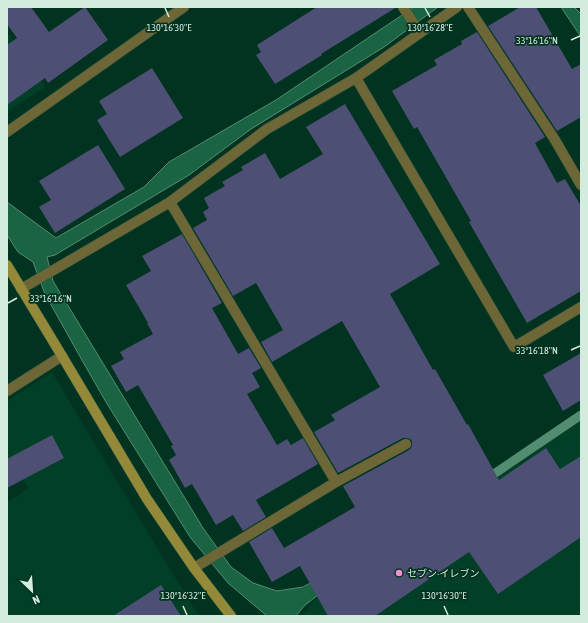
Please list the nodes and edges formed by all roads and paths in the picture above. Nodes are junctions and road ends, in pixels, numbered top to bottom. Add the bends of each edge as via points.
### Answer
1 (184, 7) edge
2 (403, 7) edge
3 (457, 7) edge
4 (468, 7) edge
5 (420, 32) junction
6 (356, 78) junction
7 (7, 132) edge
8 (581, 185) edge
9 (170, 202) junction
10 (7, 265) edge
11 (21, 289) junction
12 (581, 307) edge
13 (62, 356) junction
14 (7, 391) edge
15 (406, 444) dead end
16 (336, 482) junction
17 (194, 568) junction
18 (231, 616) edge

1 - 7 street
2 - 5 street
3 - 5 street
4 - 8 street via 555,140
5 - 6 street
6 - 9 street via 267,130
6 - 12 street via 514,347
9 - 11 street
9 - 16 street
10 - 11 street
11 - 13 street
13 - 14 street
13 - 17 street via 147,499
15 - 16 street
16 - 17 street
17 - 18 street

